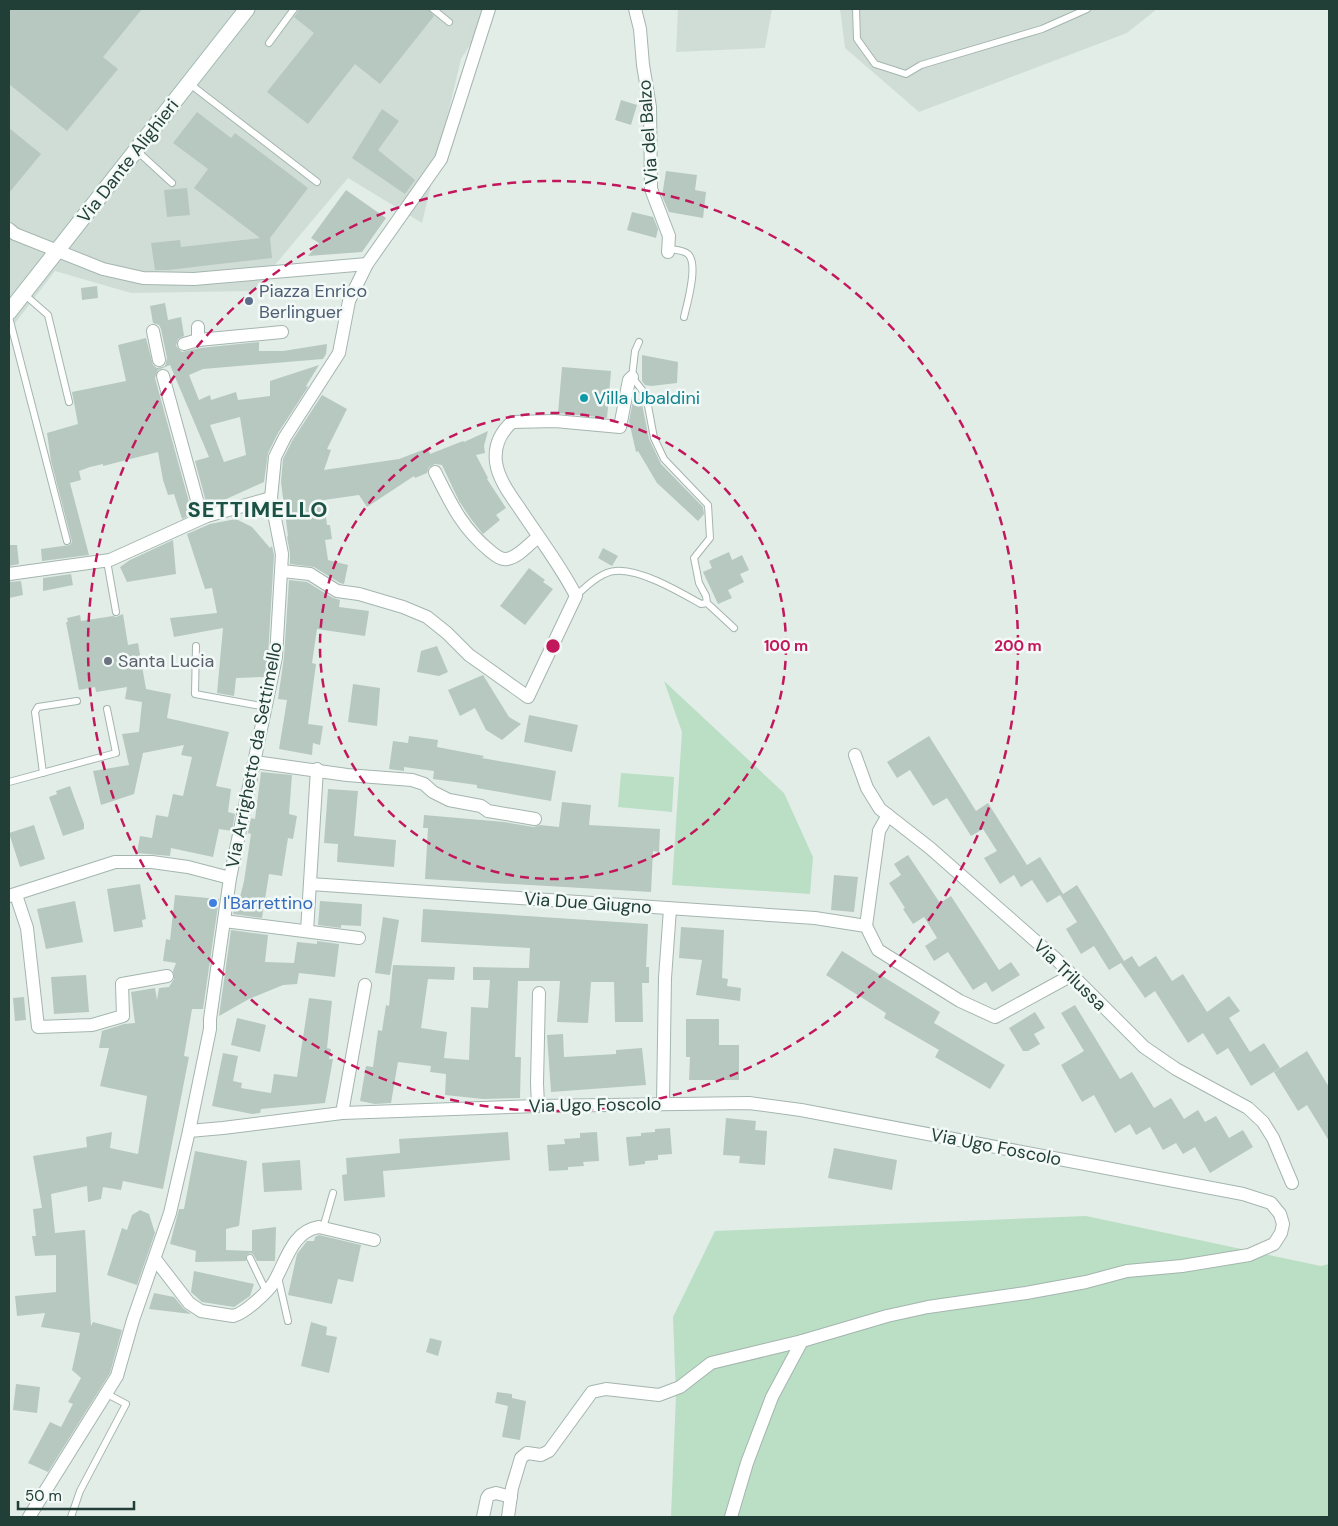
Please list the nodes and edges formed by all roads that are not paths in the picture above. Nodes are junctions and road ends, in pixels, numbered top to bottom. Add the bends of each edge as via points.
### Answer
1 (247, 9) edge
2 (294, 9) edge
3 (433, 9) edge
4 (489, 9) edge
5 (635, 9) edge
6 (856, 9) edge
7 (1087, 9) edge
8 (449, 22) dead end
9 (269, 43) dead end
10 (189, 84) junction
11 (136, 150) junction
12 (317, 182) dead end
13 (172, 183) dead end
14 (9, 229) edge
15 (57, 251) junction
16 (668, 251) joint
17 (367, 264) junction
18 (23, 294) junction
19 (9, 312) edge
20 (9, 317) edge
21 (684, 317) dead end
22 (153, 331) dead end
23 (282, 332) dead end
24 (639, 342) dead end
25 (184, 344) dead end
26 (158, 360) dead end
27 (163, 376) dead end
28 (632, 377) junction
29 (69, 402) dead end
30 (435, 472) dead end
31 (271, 498) junction
32 (200, 510) junction
33 (538, 536) junction
34 (67, 541) dead end
35 (107, 561) junction
36 (282, 571) junction
37 (9, 574) edge
38 (576, 596) junction
39 (707, 603) junction
40 (116, 612) dead end
41 (734, 628) dead end
42 (196, 646) dead end
43 (78, 701) dead end
44 (266, 707) junction
45 (107, 709) dead end
46 (855, 755) dead end
47 (255, 762) junction
48 (316, 769) junction
49 (43, 773) junction
50 (9, 782) edge
51 (888, 815) junction
52 (535, 819) dead end
53 (230, 878) junction
54 (310, 884) junction
55 (12, 896) edge
56 (670, 908) junction
57 (224, 921) junction
58 (866, 926) junction
59 (307, 931) junction
60 (359, 938) dead end
61 (1072, 975) junction
62 (167, 976) dead end
63 (365, 985) dead end
64 (539, 993) dead end
65 (663, 1103) junction
66 (538, 1106) junction
67 (342, 1114) junction
68 (189, 1131) junction
69 (1292, 1183) dead end
70 (333, 1193) dead end
71 (323, 1228) junction
72 (374, 1240) dead end
73 (250, 1258) dead end
74 (155, 1259) junction
75 (277, 1276) junction
76 (266, 1291) junction
77 (288, 1322) dead end
78 (802, 1342) junction
79 (107, 1394) junction
80 (511, 1497) junction
81 (29, 1517) edge
82 (71, 1517) edge
83 (483, 1517) edge
84 (508, 1517) edge
85 (731, 1517) edge

1 - 10 main road, Via Dante Alighieri
2 - 9 lane
3 - 8 lane
4 - 17 street, Via Arrighetto da Settimello via 441,159
5 - 16 street, Via del Balzo via 650,107 651,189 669,236
6 - 7 lane via 857,39 875,64 906,74 921,65 1042,29
10 - 11 main road, Via Dante Alighieri
10 - 12 lane
11 - 13 lane
11 - 15 main road, Via Dante Alighieri
14 - 15 street
15 - 17 street via 103,269 143,278 198,278
15 - 18 main road, Via Dante Alighieri
16 - 21 lane via 686,252 692,259 693,272
17 - 31 street, Via Arrighetto da Settimello via 350,301 339,353 275,457
18 - 19 main road, Via Dante Alighieri
18 - 29 lane via 48,315
20 - 34 lane
22 - 26 street
23 - 25 street via 198,333
24 - 28 lane
27 - 32 street
28 - 33 street via 620,427 555,421 512,422 500,436 495,449 496,464 506,487
28 - 39 lane via 646,395 654,438 664,459 708,505 710,538 694,558
30 - 33 street via 458,517 475,538 498,557 504,560 513,557
31 - 32 street
31 - 36 street, Via Arrighetto da Settimello via 280,537
32 - 35 street
33 - 38 street
35 - 37 street
35 - 40 lane
36 - 38 street via 310,574 337,591 359,594 427,617 469,655 528,697
36 - 44 street, Via Arrighetto da Settimello via 276,657
38 - 39 lane via 599,577 614,570 644,576 702,604
39 - 41 lane
42 - 44 lane via 195,694
43 - 49 lane via 38,707 35,712
44 - 47 street, Via Arrighetto da Settimello
45 - 49 lane via 116,753
46 - 51 street, Via Trilussa via 867,788 880,809
47 - 48 street
47 - 53 street, Via Arrighetto da Settimello
48 - 52 street via 412,780 449,800
48 - 54 street
49 - 50 lane
51 - 58 street via 879,831
51 - 61 street, Via Trilussa via 930,848
53 - 55 street via 188,867 152,862 115,862
53 - 57 street, Via Arrighetto da Settimello
54 - 56 street, Via Due Giugno
54 - 59 street
55 - 62 street via 27,928 38,1027 92,1025 123,1016 122,984
56 - 58 street, Via Due Giugno via 815,918
56 - 65 street
57 - 59 street
57 - 68 street, Via Arrighetto da Settimello via 210,1029
58 - 61 street via 878,950 995,1018
59 - 60 street
61 - 69 street, Via Trilussa via 1144,1047 1176,1069 1248,1108 1263,1122
63 - 67 street
64 - 66 street
65 - 66 street, Via Ugo Foscolo
65 - 78 street, Via Ugo Foscolo via 749,1103 801,1110 1242,1194 1272,1203 1283,1224 1274,1244 1249,1256 1127,1271 1026,1293 928,1307
66 - 67 street, Via Ugo Foscolo
67 - 68 street, Via Ugo Foscolo
68 - 74 street, Via Arrighetto da Settimello via 170,1213
70 - 71 lane
71 - 72 street
71 - 75 street via 310,1229 296,1240
73 - 76 lane
74 - 76 street via 189,1303 201,1311 237,1315
74 - 79 street, Via Arrighetto da Settimello via 117,1376
75 - 76 street
75 - 77 lane
78 - 80 street via 711,1363 680,1387 659,1395 606,1389 592,1392 549,1450 541,1455 522,1455
78 - 85 street via 772,1397
79 - 81 street, Via Arrighetto da Settimello
79 - 82 lane via 126,1404 80,1491
80 - 83 street via 496,1493 489,1495
80 - 84 street

